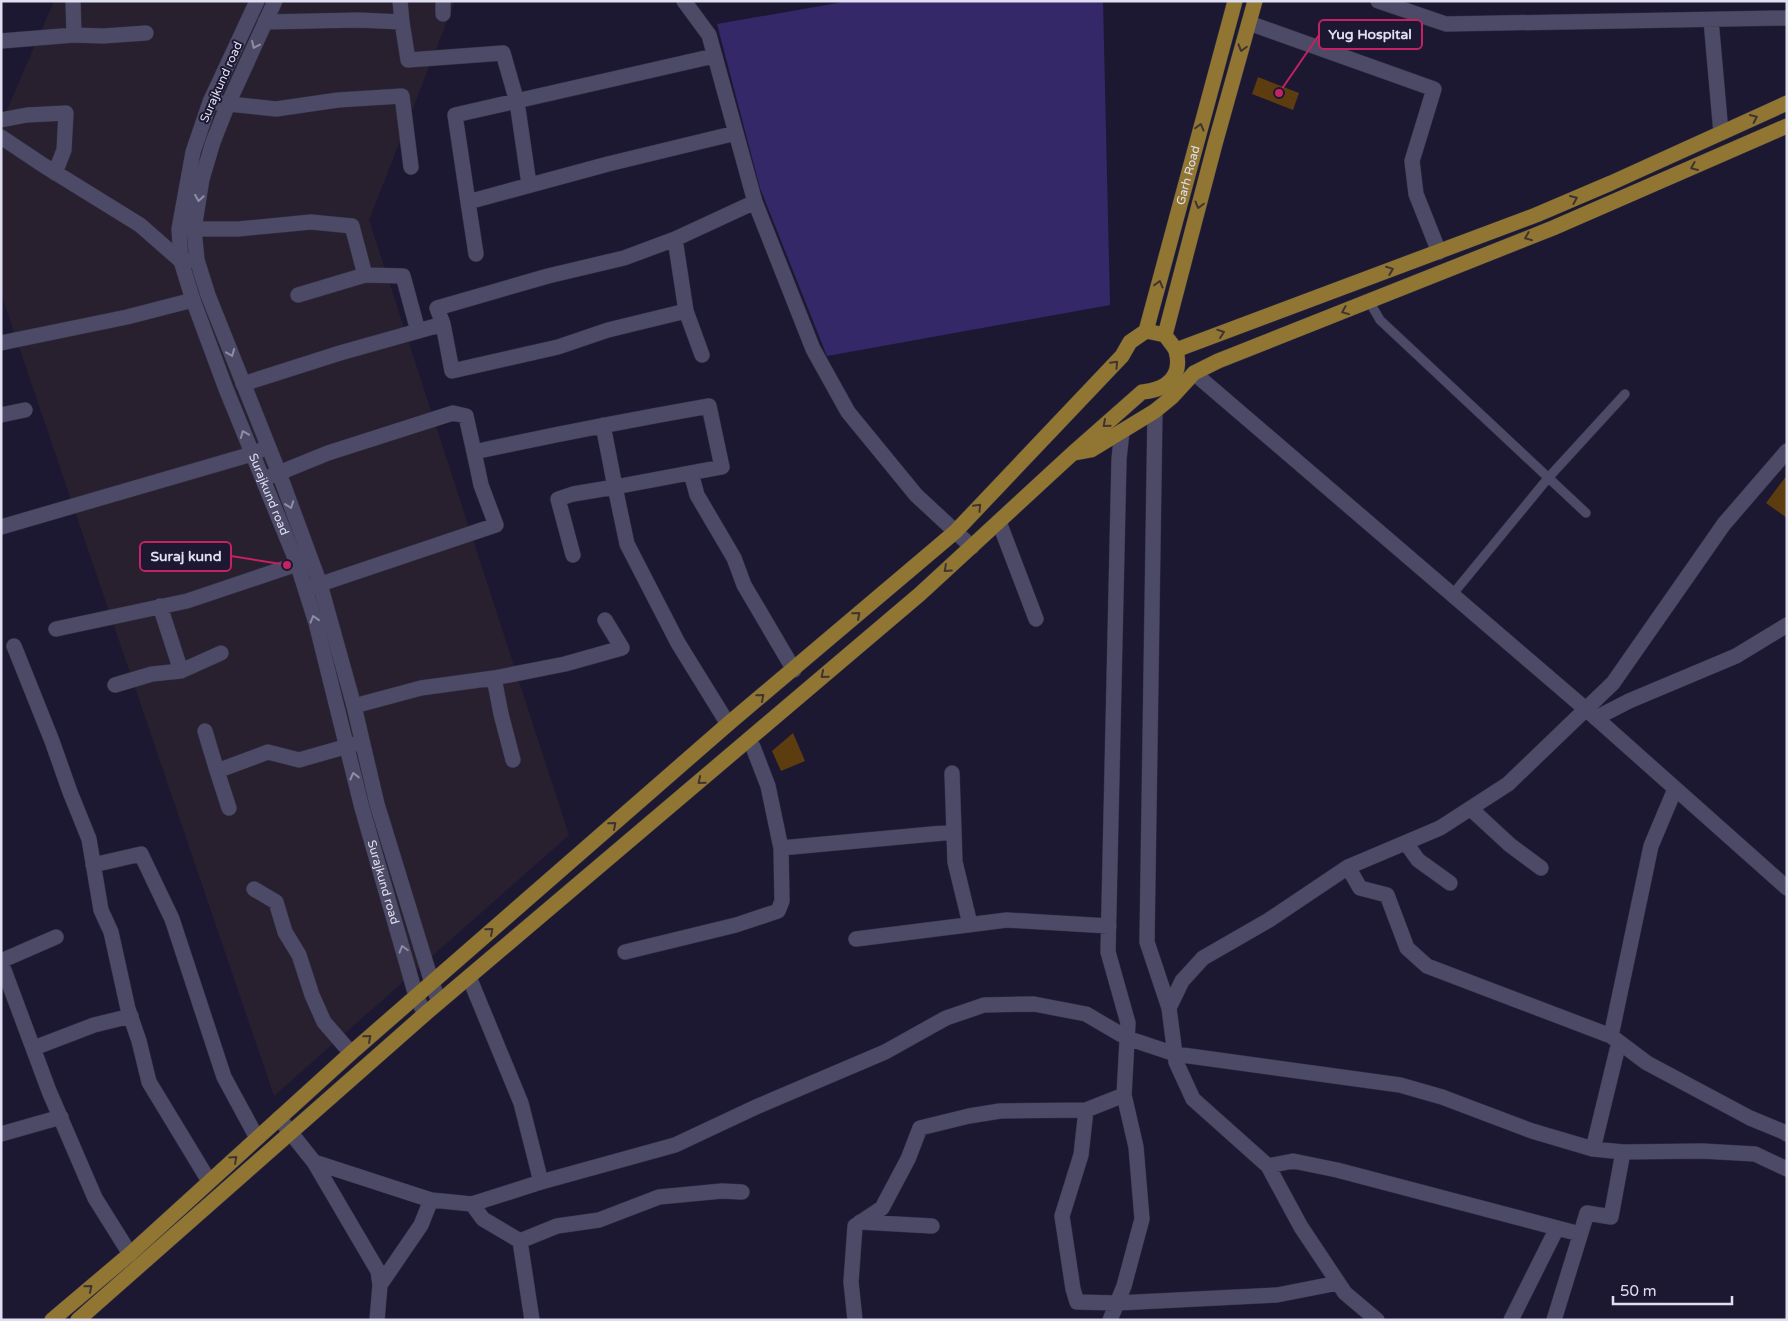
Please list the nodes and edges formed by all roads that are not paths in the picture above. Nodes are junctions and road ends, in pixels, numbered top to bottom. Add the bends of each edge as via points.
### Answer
1 (73, 1) edge
2 (258, 1) edge
3 (275, 1) edge
4 (400, 1) edge
5 (684, 1) edge
6 (1235, 1) edge
7 (1255, 1) edge
8 (1378, 1) edge
9 (1787, 18) edge
10 (1711, 20) junction
11 (265, 22) junction
12 (402, 22) junction
13 (1249, 23) junction
14 (146, 32) dead end
15 (74, 35) junction
16 (1, 41) edge
17 (714, 56) junction
18 (1209, 97) junction
19 (1227, 101) junction
20 (210, 102) junction
21 (517, 102) junction
22 (1787, 103) edge
23 (228, 104) junction
24 (1, 120) edge
25 (1787, 126) edge
26 (736, 133) junction
27 (1721, 134) junction
28 (1, 137) edge
29 (1728, 152) junction
30 (412, 167) dead end
31 (55, 173) junction
32 (529, 184) junction
33 (468, 202) junction
34 (755, 202) junction
35 (1544, 211) junction
36 (1553, 228) junction
37 (178, 229) junction
38 (194, 229) junction
39 (675, 238) junction
40 (1438, 252) junction
41 (476, 254) dead end
42 (197, 260) junction
43 (181, 261) junction
44 (365, 276) junction
45 (208, 295) junction
46 (298, 295) dead end
47 (192, 300) junction
48 (1369, 301) junction
49 (686, 311) junction
50 (443, 324) junction
51 (1146, 330) junction
52 (418, 331) junction
53 (1165, 335) junction
54 (1, 343) edge
55 (1176, 350) junction
56 (702, 355) dead end
57 (1194, 373) junction
58 (243, 384) junction
59 (1625, 394) dead end
60 (25, 410) dead end
61 (1155, 411) junction
62 (1, 415) edge
63 (603, 425) junction
64 (1122, 431) junction
65 (268, 447) junction
66 (1787, 451) edge
67 (474, 452) junction
68 (1073, 453) junction
69 (252, 454) junction
70 (279, 473) junction
71 (692, 473) junction
72 (1549, 477) junction
73 (264, 479) junction
74 (614, 487) junction
75 (1586, 512) dead end
76 (999, 522) junction
77 (1, 527) edge
78 (955, 532) junction
79 (972, 547) junction
80 (574, 555) dead end
81 (304, 561) junction
82 (320, 584) junction
83 (305, 590) junction
84 (1452, 595) junction
85 (160, 606) junction
86 (1036, 619) dead end
87 (605, 620) dead end
88 (56, 629) dead end
89 (1784, 630) edge
90 (14, 646) dead end
91 (221, 653) dead end
92 (794, 670) junction
93 (180, 671) junction
94 (494, 678) junction
95 (115, 685) dead end
96 (354, 706) junction
97 (339, 709) junction
98 (1591, 714) junction
99 (731, 722) junction
100 (205, 731) dead end
101 (749, 740) junction
102 (362, 742) junction
103 (347, 747) junction
104 (513, 760) dead end
105 (217, 771) junction
106 (952, 774) dead end
107 (1676, 789) junction
108 (377, 804) junction
109 (229, 808) dead end
110 (362, 808) junction
111 (1471, 809) junction
112 (954, 832) junction
113 (1406, 843) junction
114 (781, 848) junction
115 (93, 865) junction
116 (1348, 867) junction
117 (1541, 868) dead end
118 (1450, 883) dead end
119 (1787, 888) edge
120 (254, 889) dead end
121 (970, 924) junction
122 (1109, 926) junction
123 (56, 937) dead end
124 (856, 939) dead end
125 (625, 952) dead end
126 (1, 962) edge
127 (469, 977) junction
128 (432, 983) junction
129 (416, 996) junction
130 (439, 1002) junction
131 (1170, 1008) junction
132 (425, 1014) junction
133 (131, 1016) junction
134 (1127, 1038) junction
135 (1615, 1039) junction
136 (34, 1048) junction
137 (351, 1053) junction
138 (1176, 1054) junction
139 (1124, 1095) junction
140 (1086, 1110) junction
141 (61, 1117) junction
142 (279, 1118) junction
143 (291, 1132) junction
144 (1, 1134) edge
145 (1787, 1134) edge
146 (257, 1138) junction
147 (1594, 1149) junction
148 (1623, 1152) junction
149 (314, 1162) junction
150 (1268, 1166) junction
151 (1787, 1169) edge
152 (209, 1181) junction
153 (541, 1182) junction
154 (742, 1192) dead end
155 (431, 1200) junction
156 (472, 1204) junction
157 (860, 1222) junction
158 (932, 1226) dead end
159 (1557, 1228) junction
160 (1580, 1234) junction
161 (520, 1242) junction
162 (130, 1254) junction
163 (1338, 1283) junction
164 (380, 1285) junction
165 (1117, 1303) junction
166 (52, 1320) edge
167 (78, 1320) edge
168 (376, 1320) edge
169 (532, 1320) edge
170 (855, 1320) edge
171 (1110, 1320) edge
172 (1377, 1320) edge
173 (1511, 1320) edge
174 (1554, 1320) edge

1 - 15 street
2 - 20 street, Surajkund road
3 - 11 street
4 - 12 street
5 - 17 street via 709,35
6 - 18 main road, Garh Road
7 - 13 main road, Garh Road
8 - 10 street via 1446,24
9 - 10 street
10 - 27 street
11 - 12 street
11 -> 23 street
12 - 21 street via 408,60 503,53
13 -> 19 main road, Garh Road
13 - 40 street via 1434,89 1412,162 1416,194
14 - 15 street
15 - 16 street
17 - 21 street
17 - 26 street
18 - 19 main road
51 -> 18 main road, Garh Road
19 -> 53 main road, Garh Road
20 - 23 street
20 - 37 street, Surajkund road via 193,152
21 - 32 street
21 - 33 street via 455,115
27 -> 22 main road
23 - 30 street via 276,110 338,100 402,96
23 -> 38 street via 202,179
24 - 31 street via 66,113 64,150
25 - 29 main road
26 - 32 street
26 - 34 street
27 - 29 main road
35 -> 27 main road
28 - 31 street
29 -> 36 main road
31 - 43 street via 140,225
32 - 33 street
33 - 41 street
34 - 39 street
34 - 78 street via 813,349 848,412 916,495
35 - 36 main road
35 - 40 main road
36 -> 48 main road
37 - 38 street
37 - 43 street, Surajkund road
38 - 42 street
38 - 44 street via 238,229 311,222 352,226
39 - 49 street
39 - 50 street via 624,258 437,308
55 -> 40 main road
42 - 43 street
42 - 45 street
43 - 47 street, Surajkund road
44 - 46 street
44 - 52 street via 403,276
45 - 47 street
45 -> 58 street
47 - 54 street
69 -> 47 street, Surajkund road
48 -> 57 main road
48 - 72 lane via 1380,320
49 - 50 street via 608,330 558,347 452,371
49 - 56 street
50 - 52 street
51 - 53 main road
78 -> 51 main road via 1122,356 1130,342
52 - 58 street
53 - 55 main road
55 -> 68 main road via 1178,368 1171,382 1154,391 1142,392
57 - 61 main road
57 - 84 street
58 - 65 street
59 - 72 lane
60 - 62 street
61 - 64 main road
61 - 131 street via 1147,942
63 - 67 street
63 - 71 street via 709,406 722,467
63 - 74 street
64 - 68 main road via 1091,450
64 - 122 street via 1118,459
65 - 69 street
65 - 70 street
66 - 98 street via 1724,524
67 - 70 street via 466,416 452,413 328,453
67 - 82 street via 481,485 496,525
68 - 76 main road
69 - 73 street, Surajkund road
69 - 77 street
70 - 73 street
70 -> 81 street
71 - 74 street
71 - 92 street via 697,495 734,558 744,585
72 - 75 lane
72 - 84 lane
73 - 81 street, Surajkund road
74 - 80 street via 558,499
74 - 99 street via 627,544 678,643
76 - 79 main road
76 - 86 street
78 - 79 street
92 -> 78 main road
79 -> 101 main road
81 - 82 street
81 - 83 street, Surajkund road
81 - 85 street via 187,601
82 - 83 street
82 - 96 street
97 -> 83 street, Surajkund road
84 - 98 street
85 - 88 street
85 - 93 street
87 - 94 street via 622,648 565,664
89 - 98 street via 1736,656
90 - 115 street via 89,839
91 - 93 street
99 -> 92 main road
93 - 95 street via 152,674
94 - 96 street via 421,688
94 - 104 street
96 - 97 street
96 - 102 street
97 - 103 street, Surajkund road
98 - 107 street
98 - 111 street via 1508,784
99 - 101 main road
128 -> 99 main road
100 - 105 street
101 - 114 street via 768,786
101 -> 127 main road
102 - 103 street
102 - 108 street
103 - 105 street via 300,760 268,752
110 -> 103 street, Surajkund road
105 - 109 street
106 - 112 street
107 - 119 street
107 - 135 street via 1651,846
108 - 110 street
108 - 128 street
129 -> 110 street, Surajkund road
111 - 113 street
111 - 117 street
112 - 114 street
112 - 121 street via 955,862
113 - 116 street
113 - 118 street via 1418,860
114 - 125 street via 782,901 778,911 736,925
115 - 133 street via 101,910 111,932
115 - 146 street via 140,854 172,919 224,1077
116 - 131 street via 1269,920 1202,958 1182,981
116 - 135 street via 1360,888 1387,895 1407,948 1427,966
120 - 137 street via 276,902 285,932 300,955 324,1022
121 - 122 street via 1007,920
121 - 124 street
122 - 134 street via 1108,952 1128,1023
123 - 126 street
126 - 136 street
127 - 130 main road
127 - 153 street via 521,1103
128 - 129 main road
128 - 130 street
129 - 132 street, Surajkund road
137 -> 129 main road
130 - 132 main road
131 - 138 street
132 - 143 main road
133 - 136 street via 94,1025
133 - 152 street via 150,1082
134 - 138 street
134 - 139 street
134 - 153 street via 1086,1014 1034,1004 984,1004 946,1018 885,1052 675,1145
135 - 145 street via 1647,1063
135 - 147 street
136 - 141 street
137 - 142 main road
138 - 147 street via 1400,1085
138 - 150 street via 1176,1062 1192,1099
139 - 140 street
139 - 165 street via 1136,1147 1142,1219
140 - 157 street via 1000,1111 920,1128 882,1208
140 - 165 street via 1081,1155 1062,1216 1073,1289 1077,1302
141 - 144 street
141 - 162 street via 95,1198
142 - 143 street
142 - 146 main road
143 - 149 street
143 - 167 main road
152 -> 146 main road
147 - 148 street
148 - 151 street via 1755,1154
148 - 160 street via 1611,1217 1587,1213
149 - 155 street
149 - 164 street via 378,1271
150 - 159 street via 1293,1161 1337,1170
150 - 163 street
152 - 162 main road
153 - 156 street
154 - 161 street via 658,1197 599,1220 558,1226
155 - 156 street
155 - 164 street via 421,1225
156 - 161 street via 483,1219
157 - 158 street
157 - 170 street via 856,1226 851,1282
159 - 160 street
159 - 173 street
160 - 174 street
161 - 169 street
166 -> 162 main road
163 - 165 street via 1277,1295
163 - 172 street
164 - 168 street
165 - 171 street

